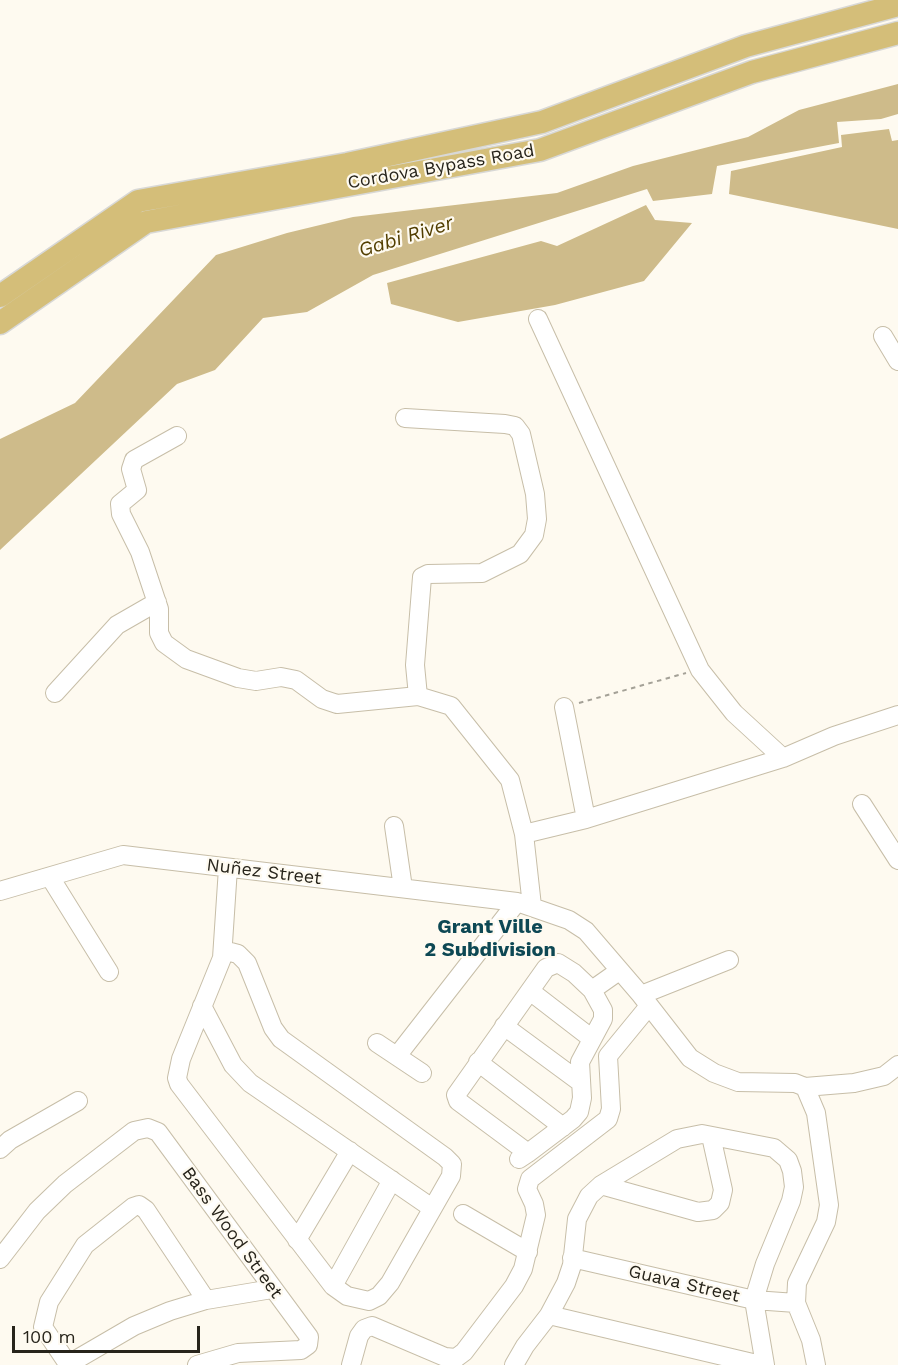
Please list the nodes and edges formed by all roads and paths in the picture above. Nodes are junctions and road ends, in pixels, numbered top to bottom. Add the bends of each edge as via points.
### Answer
1 (886, 5) edge
2 (889, 35) edge
3 (0, 296) edge
4 (538, 319) dead end
5 (0, 323) edge
6 (883, 336) dead end
7 (898, 361) edge
8 (405, 418) dead end
9 (177, 436) dead end
10 (157, 602) junction
11 (700, 670) junction
12 (55, 693) dead end
13 (418, 696) junction
14 (564, 707) joint
15 (898, 715) edge
16 (783, 758) junction
17 (862, 804) dead end
18 (586, 819) junction
19 (394, 825) dead end
20 (524, 834) junction
21 (898, 860) edge
22 (228, 868) junction
23 (50, 877) junction
24 (403, 888) junction
25 (0, 891) edge
26 (524, 904) junction
27 (223, 950) junction
28 (729, 960) dead end
29 (619, 971) junction
30 (109, 972) dead end
31 (592, 990) junction
32 (530, 991) junction
33 (645, 1001) junction
34 (202, 1006) junction
35 (504, 1026) junction
36 (591, 1038) junction
37 (377, 1043) dead end
38 (397, 1056) junction
39 (478, 1062) junction
40 (896, 1071) edge
41 (422, 1073) dead end
42 (580, 1082) junction
43 (805, 1087) junction
44 (78, 1101) dead end
45 (563, 1126) junction
46 (711, 1136) junction
47 (0, 1149) edge
48 (350, 1151) junction
49 (392, 1180) junction
50 (601, 1185) junction
51 (432, 1208) junction
52 (464, 1214) dead end
53 (5, 1238) edge
54 (297, 1240) junction
55 (528, 1252) junction
56 (572, 1258) junction
57 (0, 1259) edge
58 (333, 1286) junction
59 (273, 1289) junction
60 (754, 1299) junction
61 (206, 1300) junction
62 (796, 1303) junction
63 (549, 1315) junction
64 (68, 1365) edge
65 (196, 1365) edge
66 (351, 1365) edge
67 (514, 1365) edge
68 (763, 1365) edge
69 (816, 1365) edge

1 - 2 street
1 - 3 main road, Cordova Bypass Road via 746,46 542,122 347,164 138,201
2 - 5 main road, Cordova Bypass Road via 752,72 540,150 146,222
4 - 11 street
6 - 7 street
8 - 13 street via 515,426 535,494 537,519 534,535 520,554 482,573 428,574 422,578 415,665
9 - 10 street via 134,460 131,469 137,490 120,504
10 - 12 street via 117,625
10 - 13 street via 159,633 164,643 186,658 228,674 256,681 281,677 296,680 322,699 337,704
11 - 14 path
11 - 16 street via 734,713
13 - 20 street via 451,706 510,780
14 - 18 street
15 - 16 street
16 - 18 street
17 - 21 street
18 - 20 street
19 - 24 street
20 - 26 street
22 - 23 street, Nuñez Street via 123,855
22 - 24 street, Nuñez Street
22 - 27 street
23 - 25 street, Nuñez Street
23 - 30 street
24 - 26 street, Nuñez Street
26 - 29 street, Nuñez Street via 569,920 586,931
26 - 38 street
27 - 34 street
27 - 51 street via 238,954 248,963 281,1039 450,1161 451,1176
28 - 33 street
29 - 31 street
29 - 33 street, Nuñez Street
31 - 32 street via 567,968 555,963 546,968
31 - 36 street via 604,1014
32 - 35 street
32 - 36 street
33 - 43 street, Nuñez Street via 690,1058 714,1073 738,1082 795,1083
33 - 55 street via 608,1056 608,1119 533,1175 527,1184 536,1208
34 - 48 street via 233,1065 243,1076
34 - 54 street via 181,1059 179,1084
35 - 39 street
35 - 42 street
36 - 42 street via 579,1062
37 - 38 street
38 - 41 street
39 - 45 street
39 - 45 street via 458,1090 457,1100 523,1156
40 - 43 street, Nuñez Street via 854,1083
42 - 45 street via 579,1112
43 - 62 street via 816,1113 829,1205 826,1221 797,1282
44 - 47 street
46 - 50 street via 677,1139
46 - 50 street via 723,1190 720,1203 713,1210 698,1212
46 - 60 street via 768,1146 784,1155 792,1171 793,1194
48 - 49 street
48 - 54 street
49 - 51 street
49 - 58 street
50 - 56 street via 589,1196 577,1219
51 - 58 street via 379,1296 369,1301 355,1299
52 - 55 street
53 - 57 street
53 - 59 street, Bass Wood Street via 65,1184 134,1131 148,1128 162,1136
54 - 58 street
55 - 66 street via 514,1286 461,1356 446,1357 372,1326 359,1336
56 - 60 street, Guava Street
56 - 63 street via 566,1282
59 - 61 street
59 - 65 street, Bass Wood Street via 306,1332 309,1343 301,1350 249,1352
60 - 62 street, Guava Street
60 - 68 street
61 - 64 street via 134,1326
61 - 64 street via 146,1210 135,1205 85,1245 49,1302 43,1327
62 - 69 street
63 - 67 street
63 - 68 street

